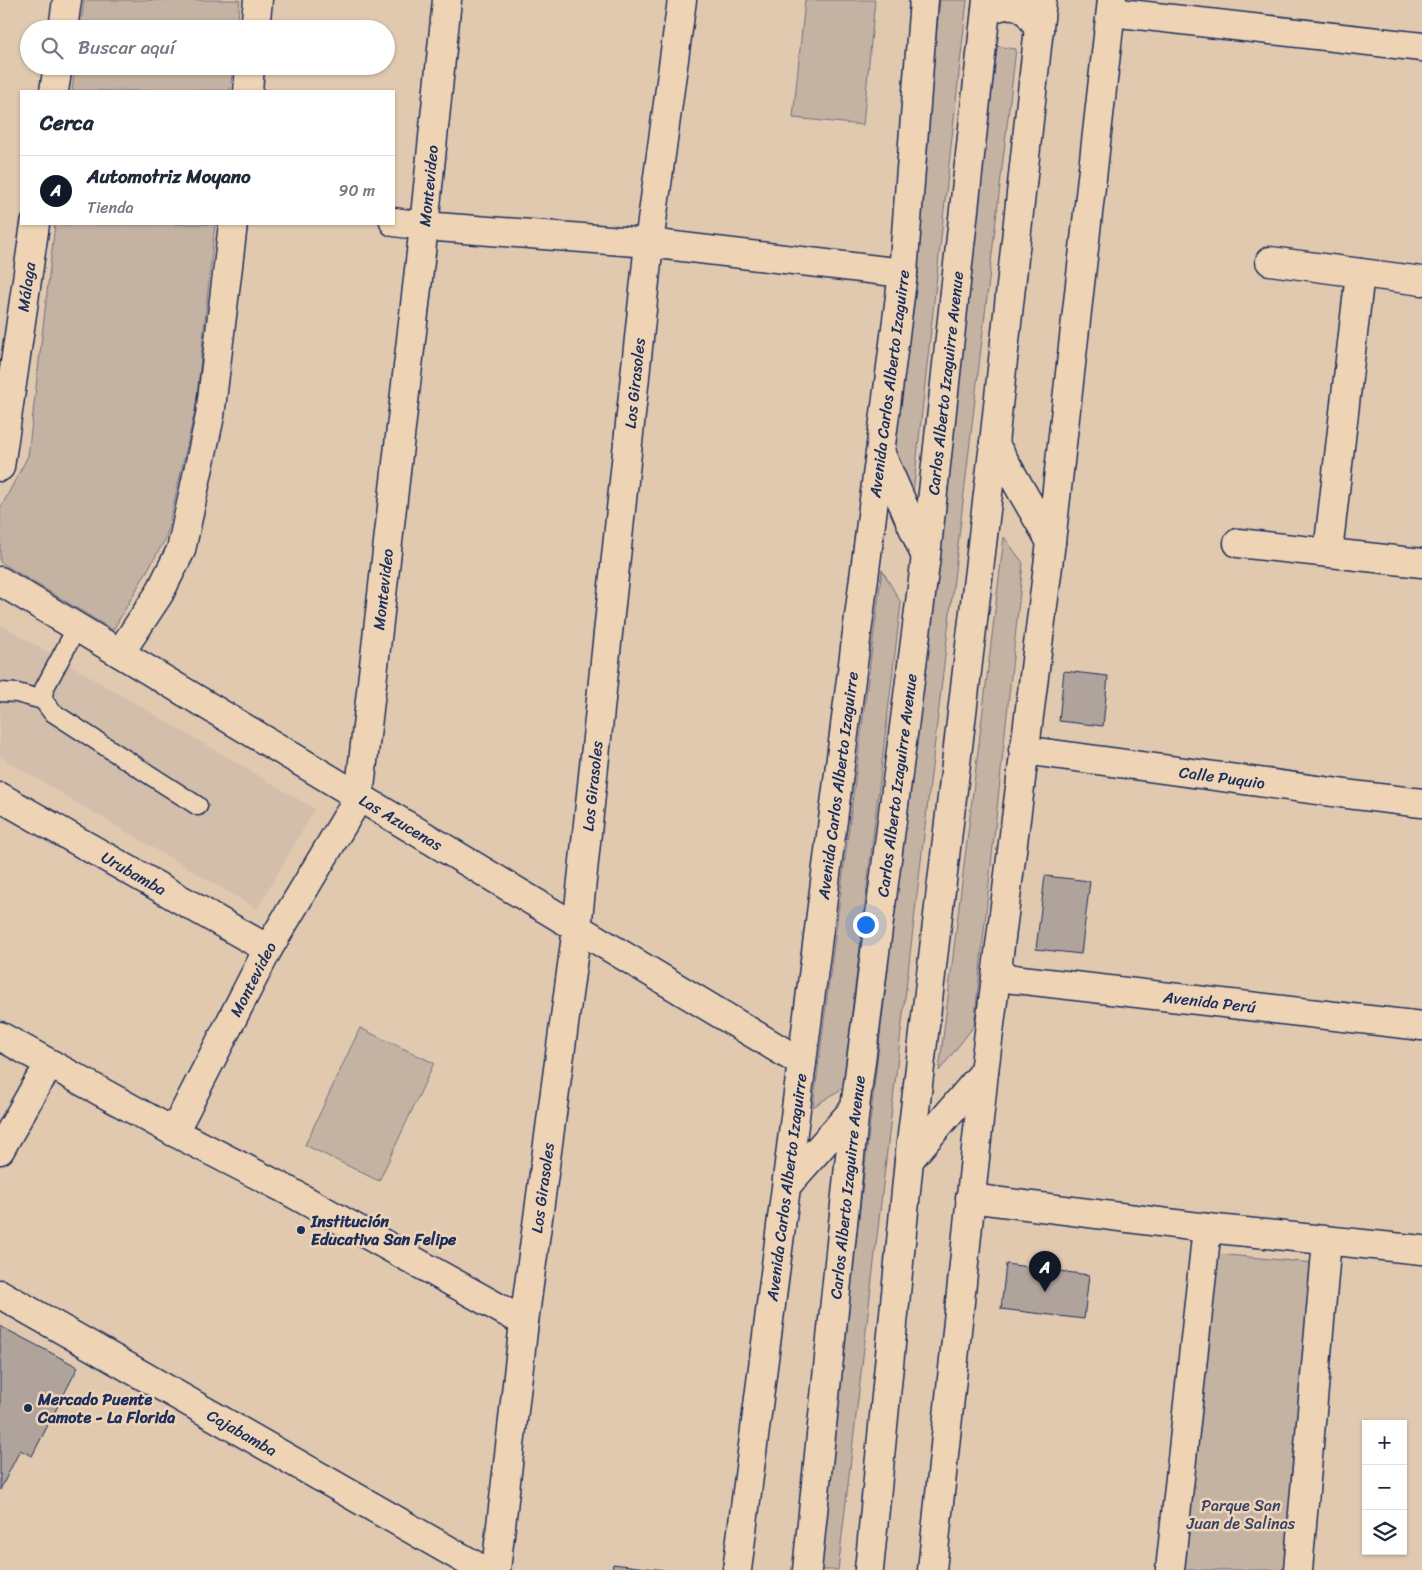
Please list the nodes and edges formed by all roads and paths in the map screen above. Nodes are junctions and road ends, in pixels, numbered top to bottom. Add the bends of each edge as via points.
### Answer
1 (67, 0) edge
2 (258, 0) edge
3 (448, 0) edge
4 (682, 0) edge
5 (924, 0) edge
6 (1042, 0) edge
7 (986, 6) edge
8 (1111, 6) edge
9 (64, 20) edge
10 (256, 20) edge
11 (1039, 30) junction
12 (1422, 48) edge
13 (57, 75) edge
14 (249, 75) edge
15 (54, 90) edge
16 (248, 90) edge
17 (395, 222) edge
18 (35, 225) edge
19 (233, 225) edge
20 (424, 226) junction
21 (649, 243) junction
22 (1270, 261) dead end
23 (903, 273) junction
24 (1360, 273) junction
25 (1422, 281) edge
26 (994, 444) junction
27 (881, 454) junction
28 (0, 467) edge
29 (1050, 542) junction
30 (1238, 543) dead end
31 (1328, 552) junction
32 (926, 556) junction
33 (1422, 563) edge
34 (0, 581) edge
35 (77, 627) junction
36 (120, 653) junction
37 (0, 692) edge
38 (42, 700) junction
39 (1023, 750) junction
40 (0, 797) edge
41 (360, 797) junction
42 (1422, 803) edge
43 (198, 806) dead end
44 (576, 928) junction
45 (268, 949) junction
46 (997, 977) junction
47 (1422, 1026) edge
48 (0, 1036) edge
49 (802, 1063) junction
50 (51, 1064) junction
51 (984, 1072) junction
52 (855, 1108) junction
53 (174, 1132) junction
54 (0, 1150) edge
55 (909, 1160) junction
56 (787, 1185) junction
57 (970, 1198) junction
58 (1207, 1228) junction
59 (1327, 1240) junction
60 (1422, 1250) edge
61 (0, 1294) edge
62 (524, 1322) junction
63 (483, 1570) edge
64 (496, 1570) edge
65 (737, 1570) edge
66 (807, 1570) edge
67 (869, 1570) edge
68 (932, 1570) edge
69 (1170, 1570) edge
70 (1298, 1570) edge

1 - 9 street
2 - 10 street
3 - 20 street, Montevideo
4 - 21 street, Los Girasoles
5 - 23 street, Avenida Carlos Alberto Izaguirre
6 - 11 street
7 - 11 street via 1020,3
7 - 32 street, Carlos Alberto Izaguirre Avenue
8 - 12 street
8 - 29 street
11 - 26 street
13 - 15 street
14 - 16 street
17 - 20 street
18 - 28 street, Málaga
19 - 36 street via 210,416 181,550 159,594
20 - 21 street
20 - 41 street, Montevideo
21 - 23 street
21 - 44 street, Los Girasoles
22 - 24 street
23 - 27 street, Avenida Carlos Alberto Izaguirre
24 - 25 street
24 - 31 street
26 - 29 street
26 - 55 street
27 - 32 street
27 - 49 street, Avenida Carlos Alberto Izaguirre
29 - 39 street
30 - 31 street
31 - 33 street
32 - 52 street, Carlos Alberto Izaguirre Avenue
34 - 35 street, Las Azucenas
35 - 36 street, Las Azucenas
35 - 38 lane via 44,689
36 - 41 street, Las Azucenas
37 - 38 lane
38 - 43 lane via 52,712
39 - 42 street, Calle Puquio
39 - 46 street
40 - 45 street, Urubamba
41 - 44 street, Las Azucenas
41 - 45 street, Montevideo
44 - 49 street, Las Azucenas
44 - 62 street, Los Girasoles
45 - 53 street, Montevideo
46 - 47 street, Avenida Perú
46 - 51 street
48 - 50 street
49 - 56 street, Avenida Carlos Alberto Izaguirre
50 - 53 street
50 - 54 street
51 - 55 street
51 - 57 street
52 - 56 street
52 - 66 street, Carlos Alberto Izaguirre Avenue
53 - 62 street via 293,1193
55 - 67 street
56 - 65 street, Avenida Carlos Alberto Izaguirre
57 - 58 street
57 - 68 street
58 - 59 street
58 - 69 street
59 - 60 street
59 - 70 street
61 - 63 street, Cajabamba
62 - 64 street, Los Girasoles

